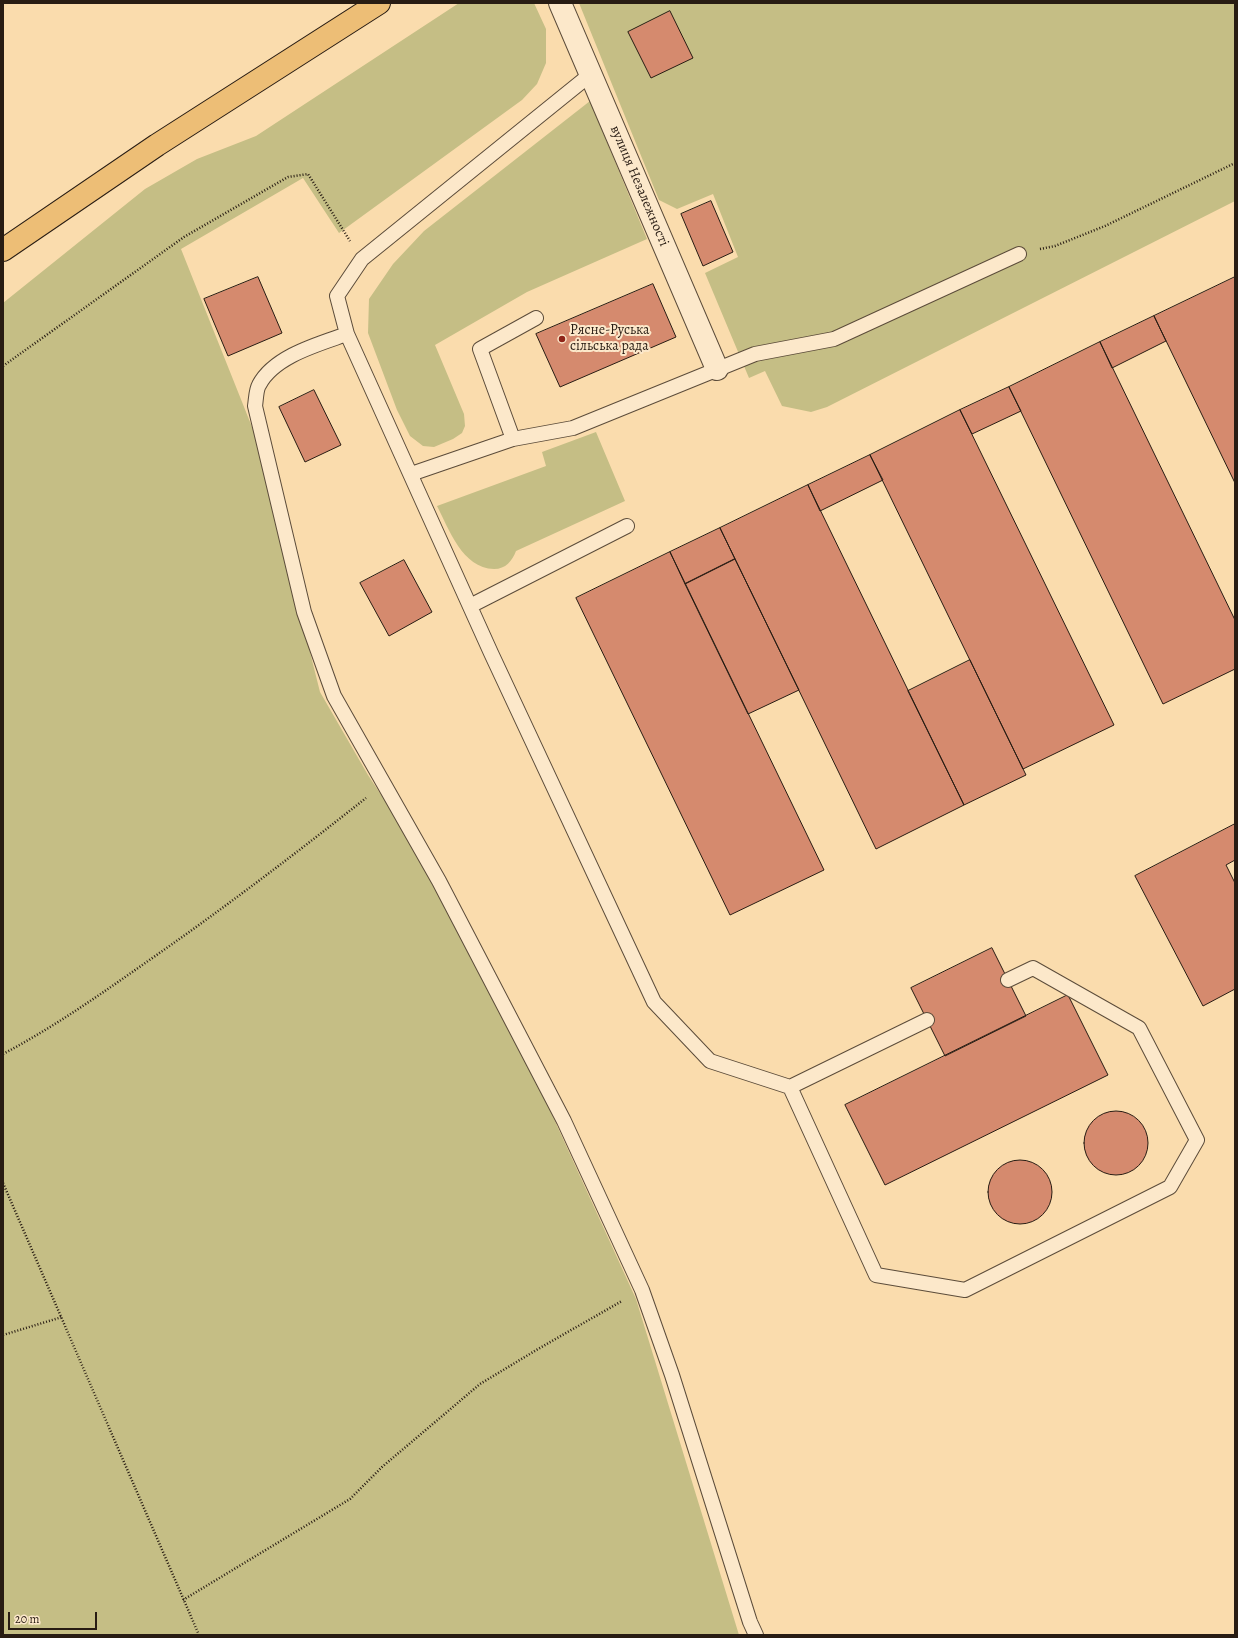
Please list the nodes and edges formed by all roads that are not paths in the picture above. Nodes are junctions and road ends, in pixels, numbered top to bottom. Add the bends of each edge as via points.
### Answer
1 (379, 3) edge
2 (560, 3) edge
3 (592, 74) junction
4 (3, 250) edge
5 (1019, 254) road end
6 (536, 318) dead end
7 (347, 334) junction
8 (717, 368) junction
9 (513, 439) junction
10 (411, 474) junction
11 (627, 526) dead end
12 (470, 606) junction
13 (1008, 980) dead end
14 (927, 1020) dead end
15 (790, 1087) junction
16 (756, 1635) edge

1 - 4 main road via 157,145
2 - 3 street, вулиця Незалежності
3 - 7 lane via 362,259 337,296
3 - 8 street, вулиця Незалежності
5 - 8 lane via 834,339 755,354
6 - 9 lane via 480,349
7 - 10 lane
7 - 16 lane via 298,352 273,367 259,385 255,406 304,612 334,696 439,881 564,1121 642,1290
8 - 9 lane via 573,428
9 - 10 lane
10 - 12 lane
11 - 12 lane
12 - 15 lane via 654,1002 710,1061
13 - 15 lane via 1034,968 1139,1028 1197,1140 1170,1187 965,1290 876,1275
14 - 15 lane

